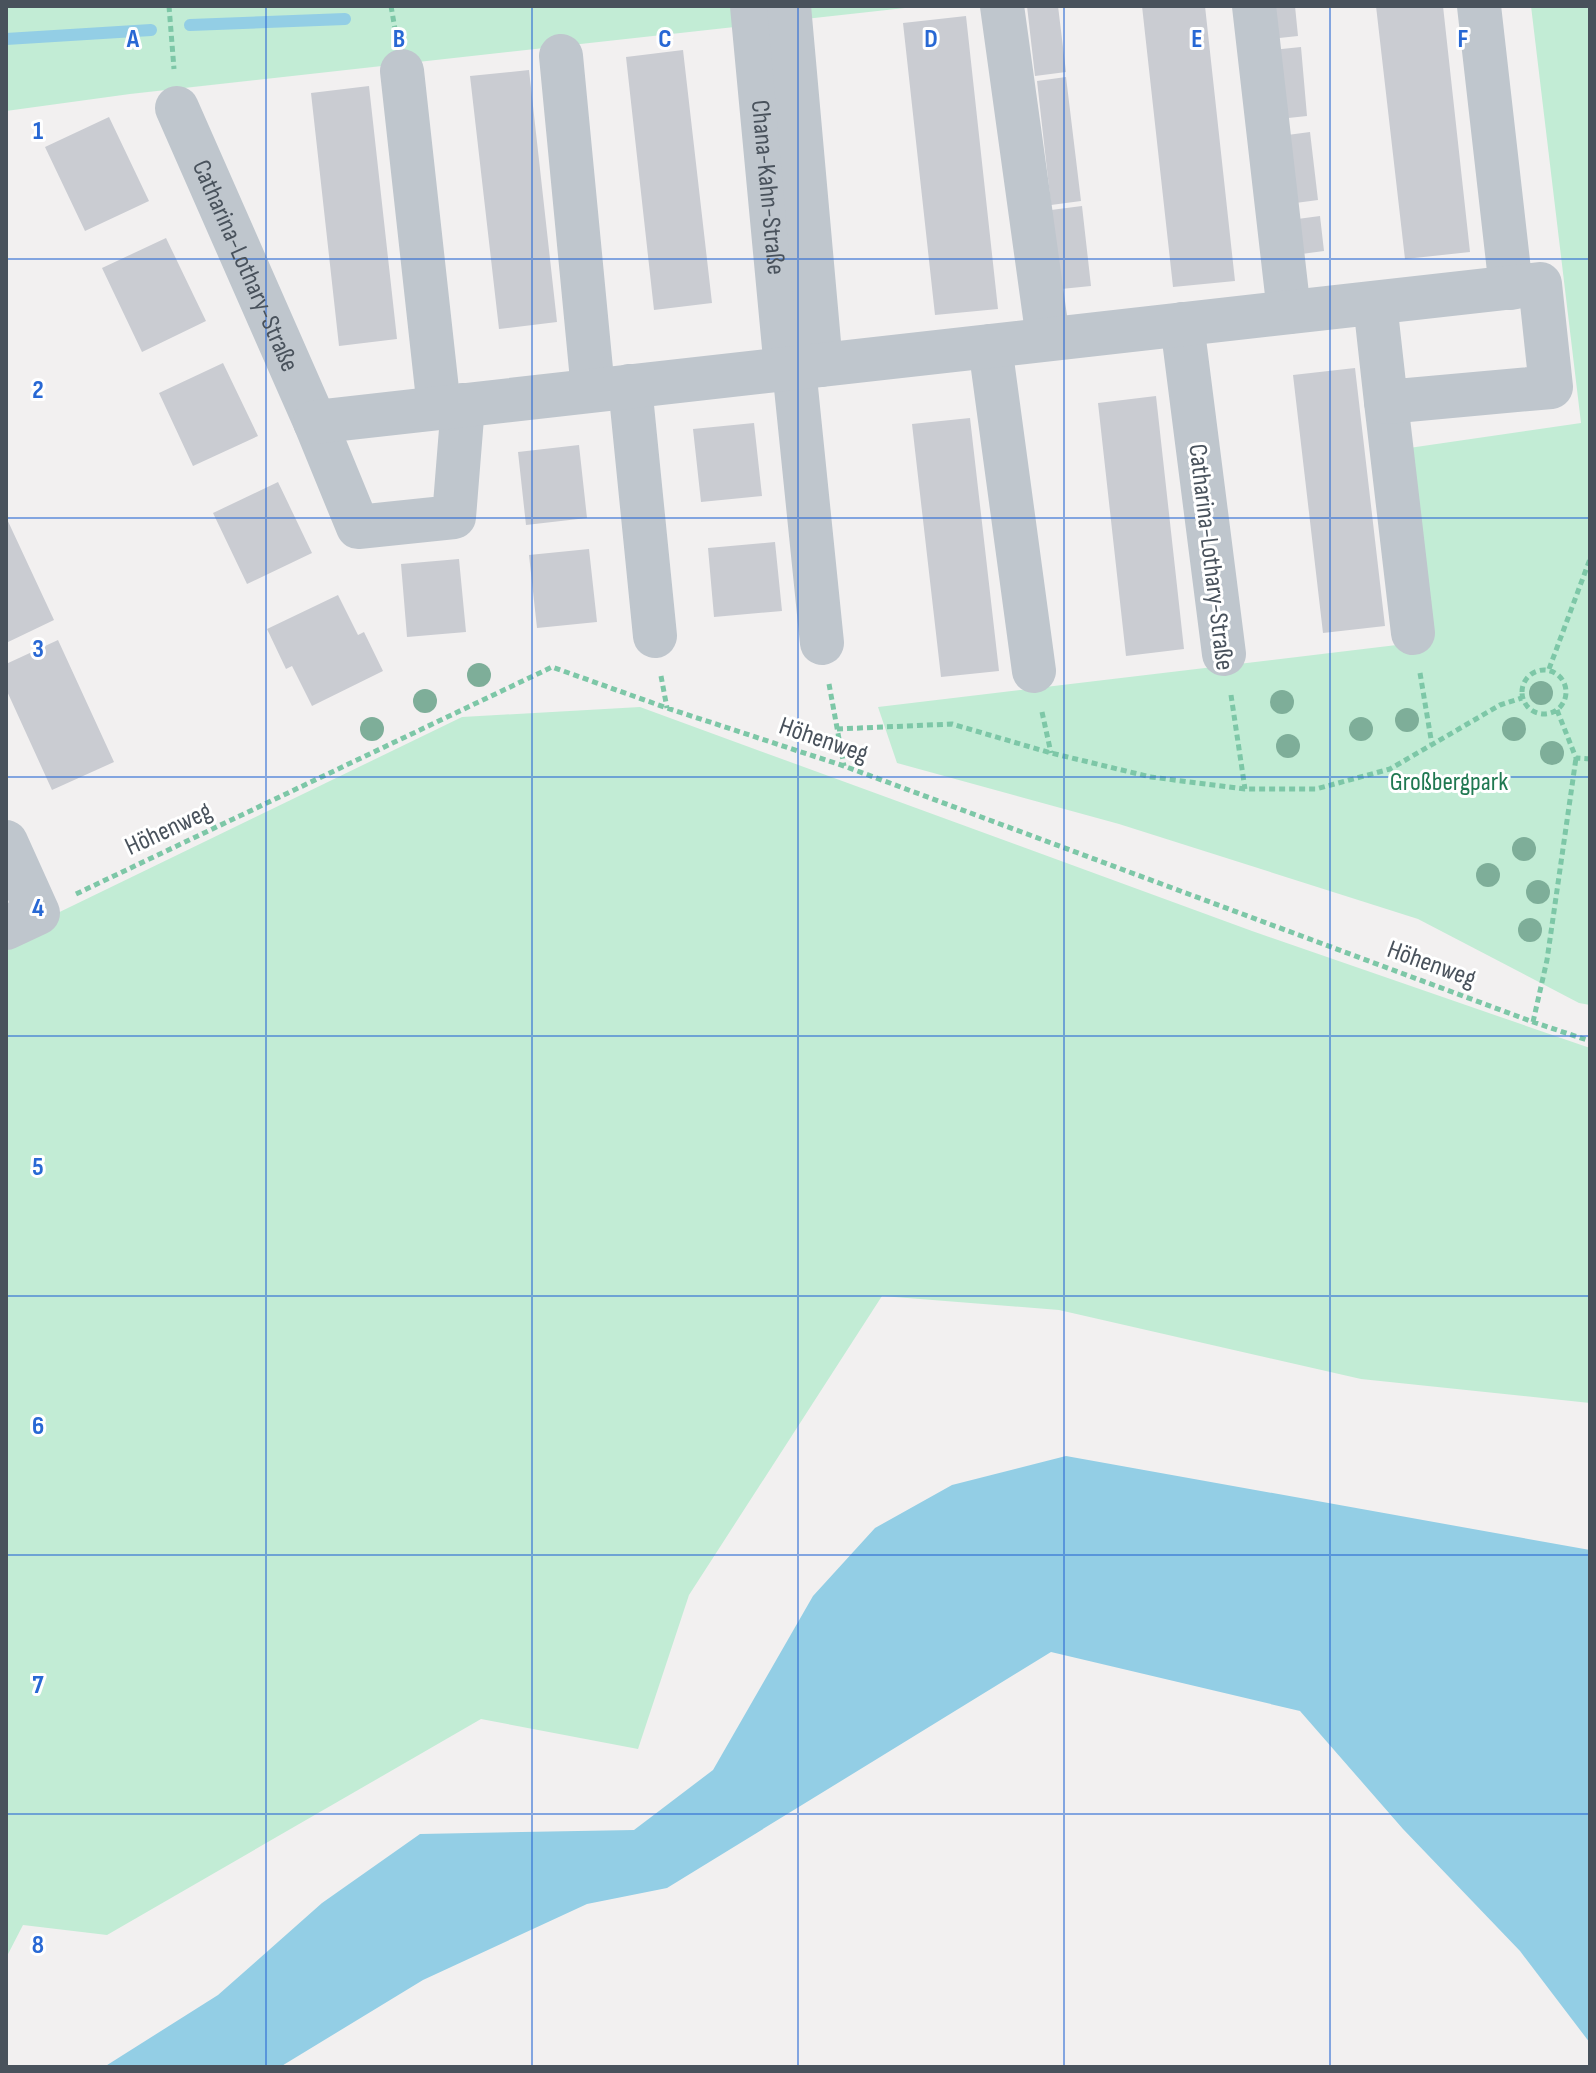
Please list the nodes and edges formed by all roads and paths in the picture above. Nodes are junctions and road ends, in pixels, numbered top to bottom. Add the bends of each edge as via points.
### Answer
1 (169, 6) edge
2 (752, 6) edge
3 (789, 6) edge
4 (1002, 6) edge
5 (1254, 6) edge
6 (1479, 6) edge
7 (561, 56) dead end
8 (402, 71) dead end
9 (177, 108) joint
10 (1511, 288) junction
11 (1375, 303) junction
12 (1289, 312) junction
13 (1182, 324) junction
14 (1048, 339) junction
15 (990, 346) junction
16 (800, 367) junction
17 (611, 388) junction
18 (1386, 402) junction
19 (451, 407) junction
20 (315, 422) junction
21 (1590, 559) edge
22 (1413, 633) joint
23 (655, 636) dead end
24 (822, 643) joint
25 (1224, 654) joint
26 (1549, 669) junction
27 (1034, 671) dead end
28 (1522, 698) junction
29 (1557, 710) junction
30 (837, 729) junction
31 (1432, 745) junction
32 (1576, 758) junction
33 (1590, 759) edge
34 (844, 766) junction
35 (1245, 789) junction
36 (6, 842) edge
37 (62, 900) dead end
38 (6, 928) edge
39 (1533, 1022) junction
40 (1590, 1041) edge

1 - 9 path
2 - 16 street, Chana-Kahn-Straße
3 - 16 street, Chana-Kahn-Straße
4 - 14 street
5 - 12 street
6 - 10 street
7 - 17 street
8 - 19 street, Catharina-Lothary-Straße
9 - 20 street, Catharina-Lothary-Straße
10 - 11 street
10 - 18 street via 1540,284 1551,387
11 - 12 street
11 - 18 street
12 - 13 street
13 - 14 street
13 - 25 street, Catharina-Lothary-Straße
14 - 15 street
15 - 16 street
15 - 27 street
16 - 17 street
16 - 24 street
17 - 19 street
17 - 23 street
18 - 22 street
19 - 20 street
19 - 20 street, Catharina-Lothary-Straße via 454,517 358,527
21 - 26 path
22 - 31 path
24 - 30 path
25 - 35 path, Catharina-Lothary-Straße
26 - 28 path via 1534,671 1523,683
26 - 29 path via 1563,679 1567,696
28 - 29 path via 1530,710
28 - 31 path
29 - 32 path
30 - 34 path
30 - 35 path via 952,724 1151,777
31 - 35 path via 1390,769 1316,789
32 - 33 path
32 - 39 path
34 - 37 path, Höhenweg via 552,667
34 - 39 path, Höhenweg
36 - 38 street via 38,913
39 - 40 path, Höhenweg

